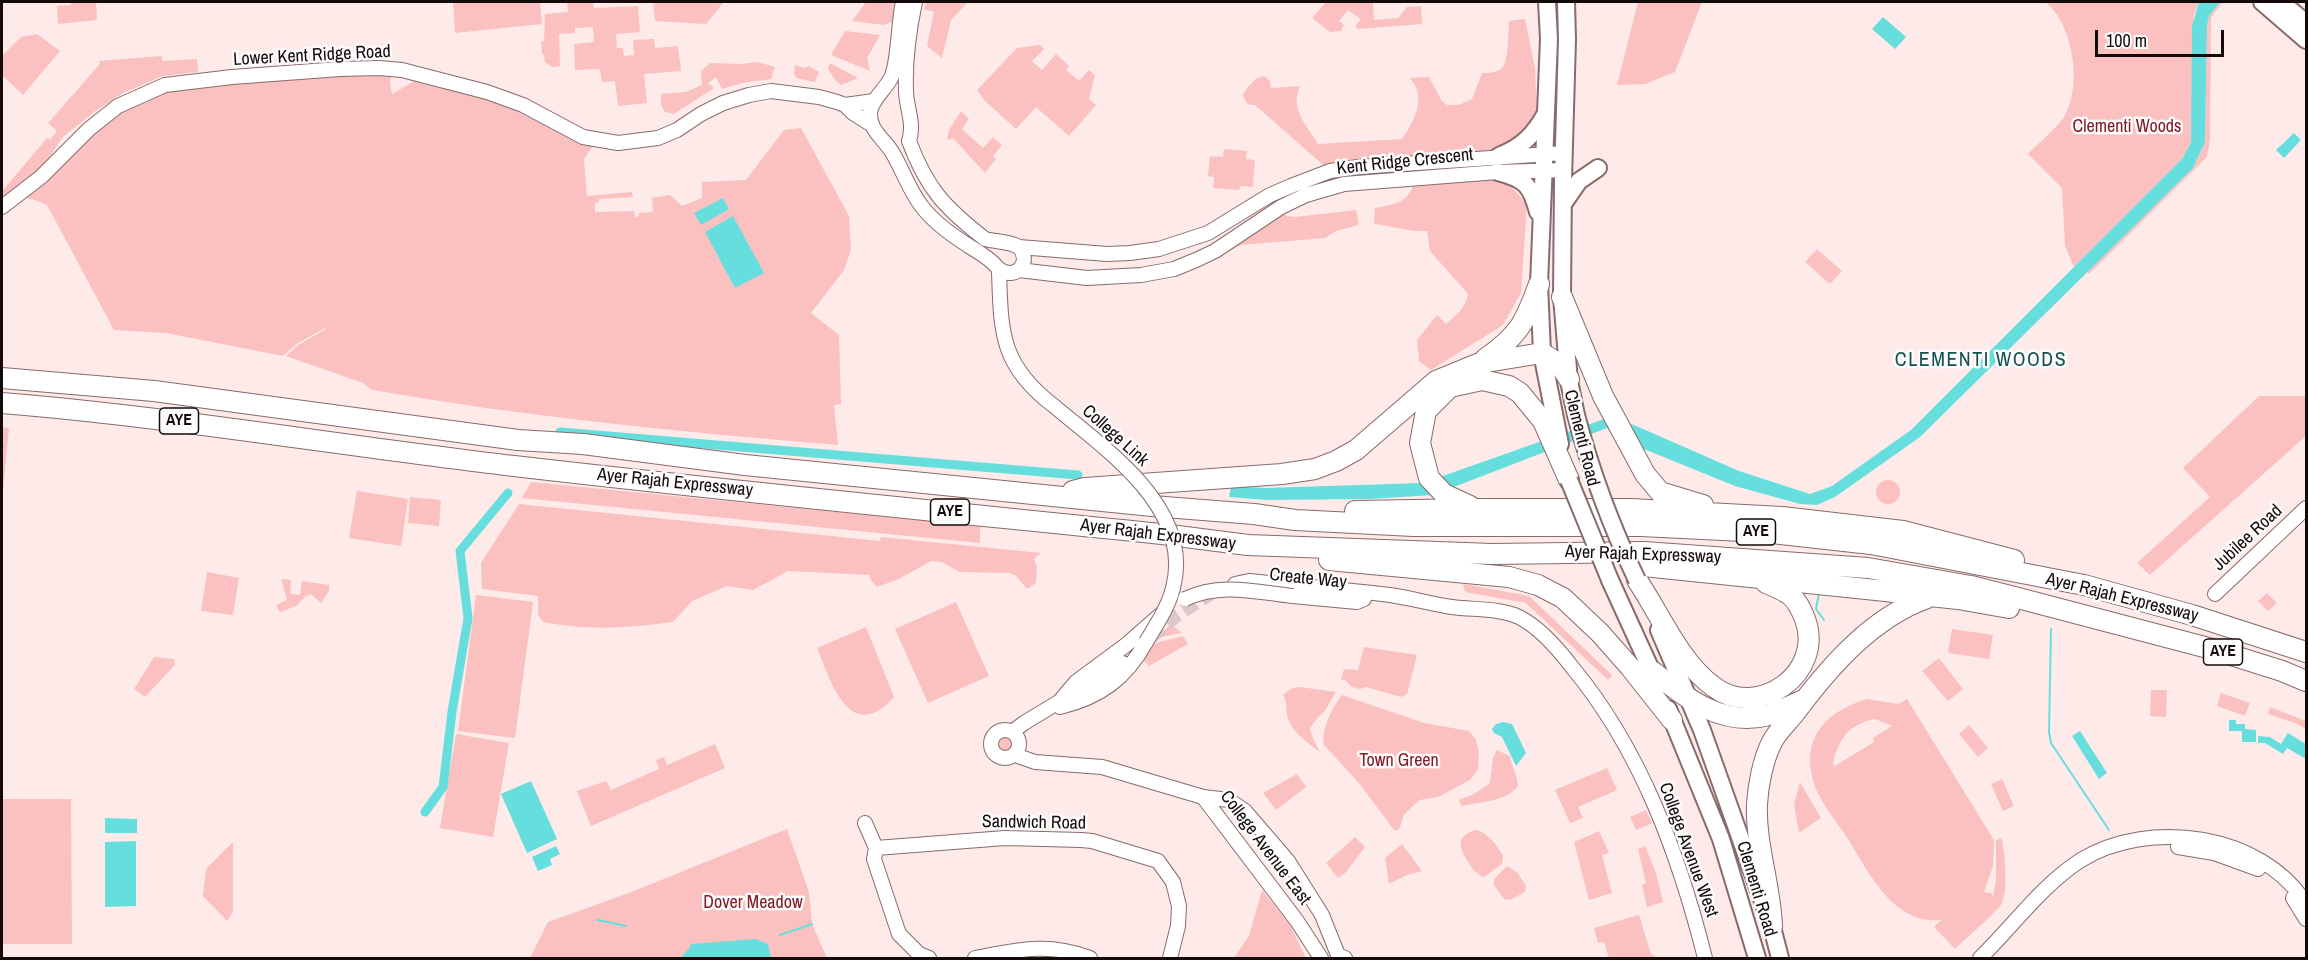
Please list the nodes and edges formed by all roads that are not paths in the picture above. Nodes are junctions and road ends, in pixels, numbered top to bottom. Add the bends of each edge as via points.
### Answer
1 (903, 2) edge
2 (915, 2) edge
3 (1546, 2) edge
4 (1566, 2) edge
5 (2262, 2) edge
6 (2284, 4) edge
7 (2307, 23) edge
8 (2307, 40) edge
9 (879, 97) junction
10 (907, 102) junction
11 (845, 105) junction
12 (1547, 113) junction
13 (872, 125) junction
14 (909, 141) junction
15 (886, 144) junction
16 (1545, 153) junction
17 (1564, 162) junction
18 (1498, 164) junction
19 (1384, 165) junction
20 (1598, 168) dead end
21 (1330, 171) junction
22 (1544, 171) junction
23 (1384, 180) junction
24 (1344, 184) junction
25 (5, 203) edge
26 (1563, 204) junction
27 (1542, 228) junction
28 (1015, 245) junction
29 (997, 268) junction
30 (1017, 273) junction
31 (1539, 284) junction
32 (1562, 297) junction
33 (1001, 298) junction
34 (1542, 353) junction
35 (1480, 363) junction
36 (2, 378) edge
37 (1569, 380) junction
38 (2, 402) edge
39 (1569, 480) junction
40 (1063, 497) junction
41 (2307, 508) edge
42 (1475, 509) junction
43 (1254, 514) junction
44 (1732, 514) junction
45 (1248, 545) junction
46 (1492, 554) junction
47 (1755, 579) junction
48 (1637, 580) junction
49 (1234, 584) dead end
50 (2084, 585) junction
51 (1377, 594) junction
52 (2215, 594) dead end
53 (1930, 597) junction
54 (2042, 605) junction
55 (1164, 612) junction
56 (1146, 642) junction
57 (2307, 652) edge
58 (1123, 663) dead end
59 (1652, 671) junction
60 (2307, 681) edge
61 (1803, 700) junction
62 (1059, 702) junction
63 (1691, 702) junction
64 (1043, 711) junction
65 (1672, 720) junction
66 (1012, 732) junction
67 (1015, 755) junction
68 (1203, 797) junction
69 (866, 823) dead end
70 (2194, 845) junction
71 (876, 848) junction
72 (2307, 904) edge
73 (2031, 909) junction
74 (2307, 919) edge
75 (1772, 927) junction
76 (929, 958) edge
77 (975, 958) edge
78 (1090, 958) edge
79 (1170, 958) edge
80 (1321, 958) edge
81 (1345, 958) edge
82 (1705, 958) edge
83 (1757, 958) edge
84 (1780, 958) edge
85 (1980, 958) edge
86 (1989, 958) edge

1 - 9 street via 892,75
2 - 10 street, Kent Ridge Crescent via 906,75
3 - 12 main road, Clementi Road via 1550,39
4 - 17 main road, Clementi Road
5 - 8 main road
6 - 7 main road
9 - 10 street via 892,92
9 - 11 street, Lower Kent Ridge Road
9 - 13 street via 870,109
10 - 14 street, Kent Ridge Crescent via 912,133
11 - 13 street, Lower Kent Ridge Road
11 - 25 street, Lower Kent Ridge Road via 819,97 771,91 723,103 658,138 618,143 583,137 523,105 487,92 402,70 340,69 190,82 165,85 118,106 41,177
12 - 16 main road, Clementi Road
12 - 18 main road via 1532,137
13 - 15 street
14 - 15 street via 901,147
14 - 28 street, Kent Ridge Crescent via 926,180 945,205 985,239
15 - 29 street via 923,208
16 - 17 street, Kent Ridge Crescent
16 - 18 street, Kent Ridge Crescent
16 - 22 main road, Clementi Road
17 - 22 street, Kent Ridge Crescent
17 - 26 main road, Clementi Road
18 - 19 street, Kent Ridge Crescent
18 - 22 street, Kent Ridge Crescent
18 - 23 street, Kent Ridge Crescent
18 - 27 main road via 1532,192
19 - 21 street, Kent Ridge Crescent
19 - 23 street via 1388,171
20 - 26 main road via 1579,181
21 - 24 street
21 - 28 street, Kent Ridge Crescent via 1270,195 1208,233 1166,248 1107,254
22 - 27 main road, Clementi Road
23 - 24 street, Kent Ridge Crescent
24 - 30 street, Kent Ridge Crescent via 1281,207 1215,251 1174,269 1094,278
26 - 32 main road, Clementi Road
27 - 31 main road, Clementi Road
28 - 29 street via 1003,244 996,250
28 - 30 street via 1024,256
29 - 30 street, Kent Ridge Crescent via 1007,274
29 - 33 street, College Link
30 - 33 street
31 - 34 main road, Clementi Road
31 - 35 highway via 1519,330
32 - 37 main road, Clementi Road
32 - 44 highway via 1603,396 1645,474 1660,492
33 - 55 street, College Link, bridge via 1002,333 1012,361 1023,377 1125,467 1151,495 1166,519 1176,556 1176,576
34 - 35 highway
34 - 37 highway via 1559,364
34 - 39 main road, Clementi Road
35 - 40 highway via 1436,381 1356,450 1315,469 1085,488
36 - 40 highway, Ayer Rajah Expressway / AYE via 154,392 518,440
37 - 48 main road, Clementi Road, bridge via 1589,464
38 - 45 highway, Ayer Rajah Expressway / AYE via 251,430 511,466
39 - 42 highway via 1543,421 1520,393 1509,386 1482,380 1450,387 1426,411 1420,443 1429,478 1444,494
39 - 59 main road, Clementi Road, bridge
40 - 43 highway, Ayer Rajah Expressway / AYE
41 - 52 street, Jubilee Road
42 - 43 highway
42 - 44 highway via 1631,509
43 - 50 highway, Ayer Rajah Expressway / AYE via 1413,526 1641,526 1763,532 1870,544
44 - 50 highway via 1815,520 1836,514 1892,522 1903,531 2036,567
45 - 46 highway, Ayer Rajah Expressway / AYE
45 - 65 highway via 1281,556 1509,577 1538,585 1563,598 1600,633
46 - 47 highway via 1529,561 1648,565
46 - 54 highway, Ayer Rajah Expressway / AYE via 1644,552 1869,568 1971,586
47 - 48 highway via 1788,593 1801,608 1810,645 1803,665 1791,680 1774,692 1755,697 1734,697 1715,689 1701,676
47 - 53 highway
48 - 63 main road, Clementi Road
49 - 51 street, Create Way via 1249,581
50 - 57 highway, Ayer Rajah Expressway / AYE
51 - 56 street, Create Way, bridge via 1357,602 1213,589 1184,600 1166,615
51 - 82 street, College Avenue West via 1517,616 1564,657 1602,706 1646,786 1673,854
53 - 54 highway via 2016,609
53 - 61 highway via 1889,616 1845,654
54 - 60 highway, Ayer Rajah Expressway / AYE via 2212,649
55 - 56 street, College Link, bridge
55 - 62 street, College Link, bridge via 1071,686
56 - 64 street, College Link via 1124,674 1109,687 1078,702
58 - 62 street
59 - 63 highway
59 - 65 main road, Clementi Road
61 - 63 highway via 1767,715 1740,717 1710,711
61 - 75 highway via 1771,744 1757,804
62 - 64 street
63 - 75 main road, Clementi Road
64 - 66 street
65 - 83 main road, Clementi Road via 1721,839
66 - 67 street via 1019,743
66 - 67 street via 999,732 992,746 1000,757
67 - 68 street via 1035,762 1102,767
68 - 80 street, College Avenue East
68 - 81 street, College Avenue East via 1229,800 1245,811 1288,861 1322,915 1338,955
69 - 71 street
70 - 72 street via 2242,851 2288,881
70 - 73 street via 2170,837 2137,839 2100,851 2073,866
70 - 74 street via 2266,873 2297,902
71 - 76 street via 874,859 899,934 919,954
71 - 79 street, Sandwich Road via 1005,838 1081,840 1158,861 1173,882 1179,906
73 - 85 street
73 - 86 street
75 - 84 main road, Clementi Road
77 - 78 street via 1030,947

